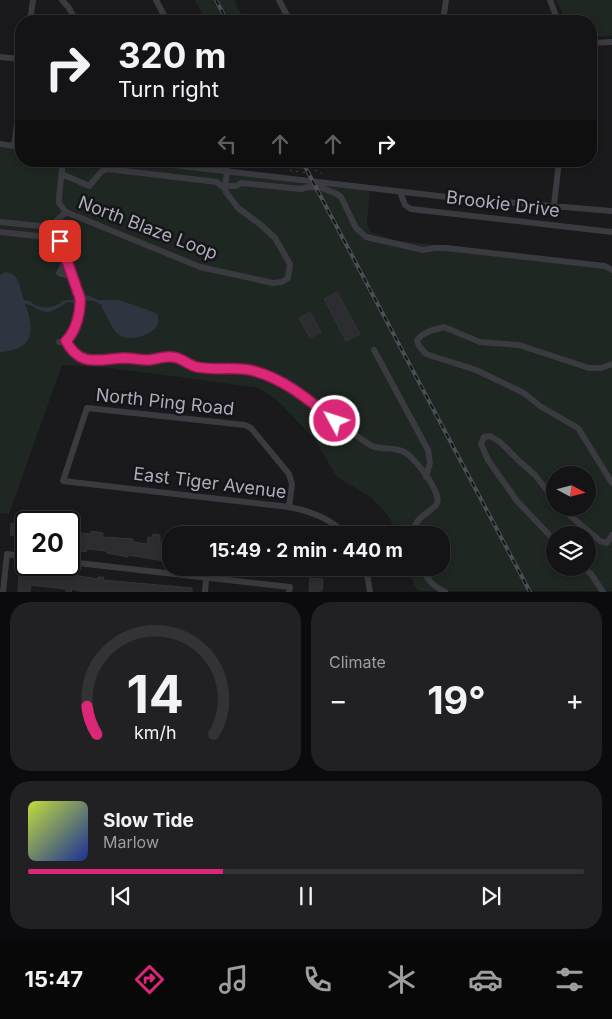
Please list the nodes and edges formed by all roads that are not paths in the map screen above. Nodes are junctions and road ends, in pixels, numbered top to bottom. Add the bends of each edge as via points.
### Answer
1 (33, 0) edge
2 (62, 0) edge
3 (156, 0) edge
4 (279, 0) edge
5 (446, 0) edge
6 (550, 0) edge
7 (31, 15) edge
8 (72, 15) edge
9 (164, 15) edge
10 (287, 15) edge
11 (444, 15) edge
12 (556, 15) edge
13 (612, 42) edge
14 (597, 43) edge
15 (0, 57) edge
16 (15, 58) edge
17 (0, 144) edge
18 (15, 146) edge
19 (63, 167) edge
20 (187, 167) edge
21 (227, 167) edge
22 (558, 167) edge
23 (227, 172) junction
24 (62, 174) junction
25 (225, 186) junction
26 (400, 192) junction
27 (554, 205) junction
28 (612, 211) edge
29 (66, 212) junction
30 (0, 222) edge
31 (0, 232) edge
32 (612, 232) edge
33 (66, 260) junction
34 (612, 270) edge
35 (73, 277) junction
36 (374, 350) dead end
37 (612, 364) edge
38 (426, 477) junction
39 (63, 481) joint
40 (612, 483) edge
41 (546, 489) edge
42 (289, 507) junction
43 (570, 516) edge
44 (335, 526) edge
45 (415, 526) edge
46 (546, 532) edge
47 (612, 535) edge
48 (15, 555) edge
49 (80, 563) edge
50 (367, 576) edge
51 (425, 576) edge
52 (593, 576) edge
53 (206, 579) junction
54 (2, 592) edge
55 (205, 592) edge
56 (289, 592) edge
57 (370, 592) edge
58 (445, 592) edge
59 (603, 592) edge

1 - 7 street
2 - 8 street
3 - 9 street
4 - 10 street
5 - 11 street
6 - 12 street
13 - 14 street
15 - 16 street
17 - 18 street
19 - 24 street, North Blaze Loop
20 - 23 street
21 - 23 street
22 - 27 street
23 - 25 street
23 - 26 street
24 - 25 street via 89,186 102,171 108,169 217,182
24 - 29 street, North Blaze Loop via 59,203
25 - 29 street, North Blaze Loop via 238,208 275,238 290,264 290,274 285,281 273,283 200,266
25 - 34 street via 241,183 327,189 341,197 362,235 412,248 446,248 605,266
26 - 27 street
26 - 32 street, Brookie Drive via 405,205 411,209
27 - 28 street
29 - 30 street via 50,228
31 - 33 street via 55,238 60,241
33 - 35 street
33 - 35 street via 59,273
35 - 38 street via 80,308 72,334 63,341 83,359 156,360 172,357 197,367 259,372 307,398 373,446 407,453
36 - 38 street via 428,450 430,463
37 - 40 street via 589,368 519,345 480,342 444,327 430,330 417,340 426,354 476,370 524,394 578,428
38 - 45 street via 438,501
39 - 42 street, East Tiger Avenue
39 - 42 street, North Ping Road via 87,408 245,426 251,428 289,474 292,484
41 - 46 street via 500,442 490,436 484,437 481,444 488,460 517,501
42 - 44 street, East Tiger Avenue via 318,516
43 - 47 street via 600,542 606,543
48 - 54 street via 7,554
49 - 53 street
50 - 57 street
51 - 58 street
52 - 59 street
53 - 55 street
53 - 56 street via 290,588

